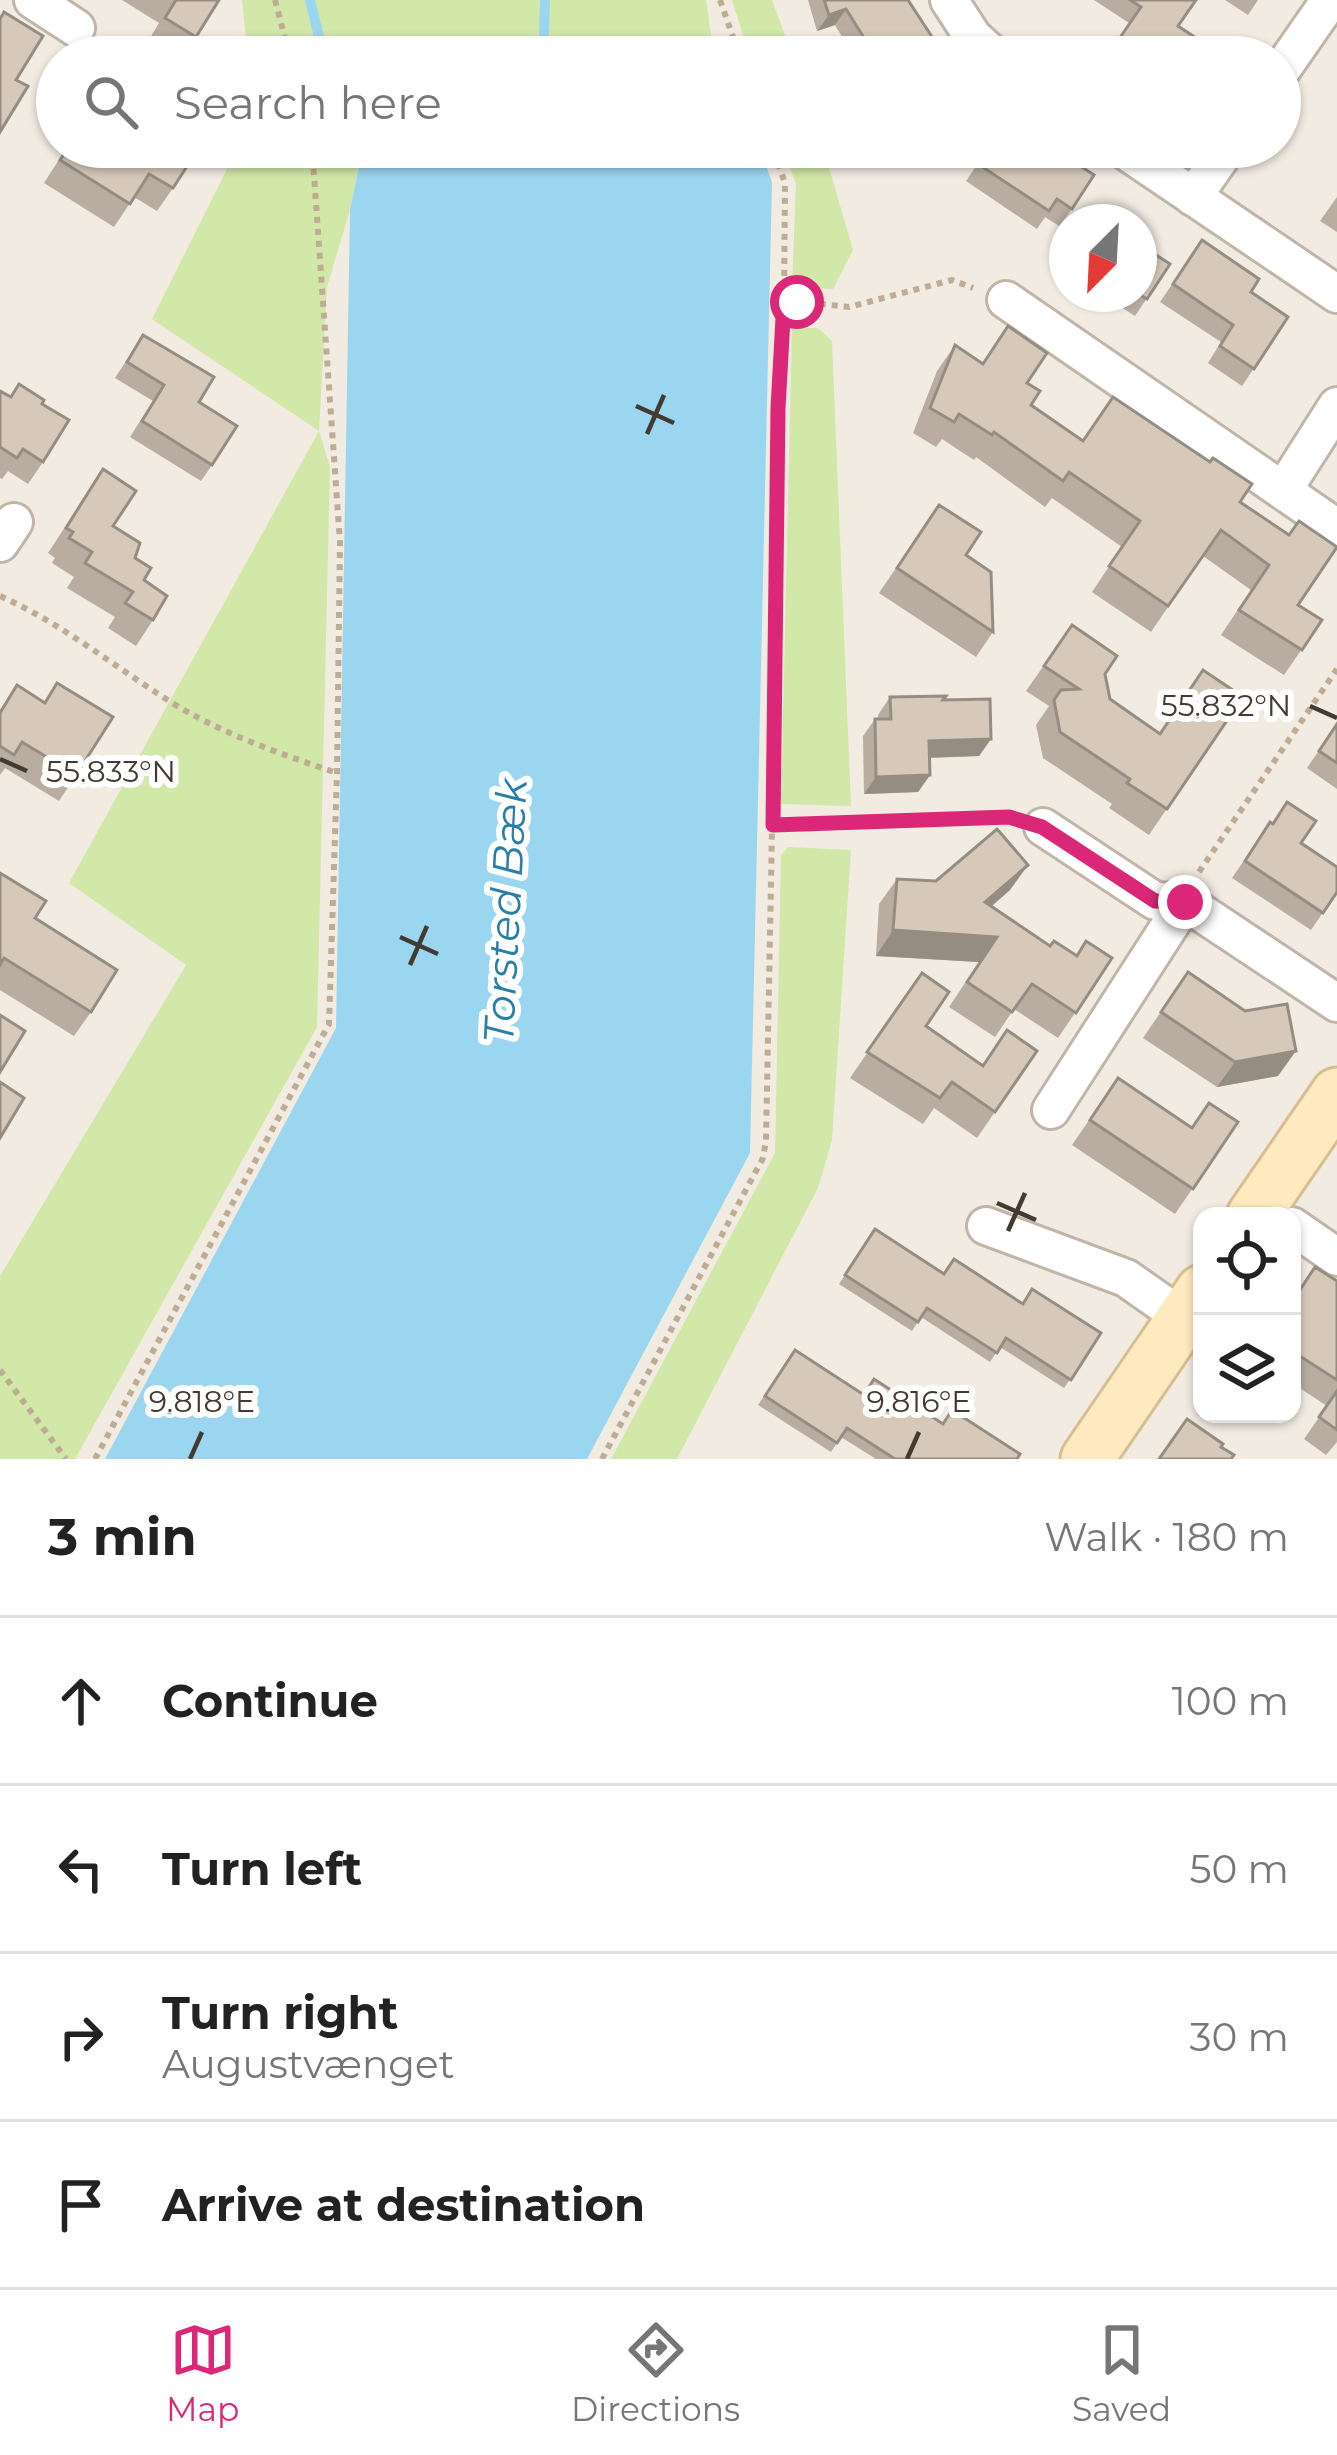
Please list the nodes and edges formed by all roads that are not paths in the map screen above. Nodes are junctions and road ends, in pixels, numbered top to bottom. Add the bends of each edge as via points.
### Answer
1 (33, 0) edge
2 (949, 0) edge
3 (1330, 0) edge
4 (76, 28) dead end
5 (972, 36) edge
6 (1301, 42) edge
7 (1151, 168) edge
8 (1213, 168) edge
9 (1193, 197) junction
10 (1337, 294) edge
11 (1006, 300) road end
12 (1337, 406) edge
13 (1284, 489) junction
14 (1337, 528) edge
15 (1042, 827) road end
16 (1185, 902) junction
17 (1337, 1004) edge
18 (1337, 1094) edge
19 (1051, 1110) dead end
20 (1276, 1207) edge
21 (986, 1226) dead end
22 (1301, 1234) edge
23 (1337, 1256) edge
24 (1193, 1304) edge
25 (1087, 1459) edge

1 - 4 street
2 - 5 street
3 - 6 street
7 - 9 street
8 - 9 street
9 - 10 street
11 - 13 street
12 - 13 street
13 - 14 street
15 - 16 street via 1155,901
16 - 17 street
16 - 19 street
18 - 20 street
21 - 24 street
22 - 23 street
24 - 25 street

